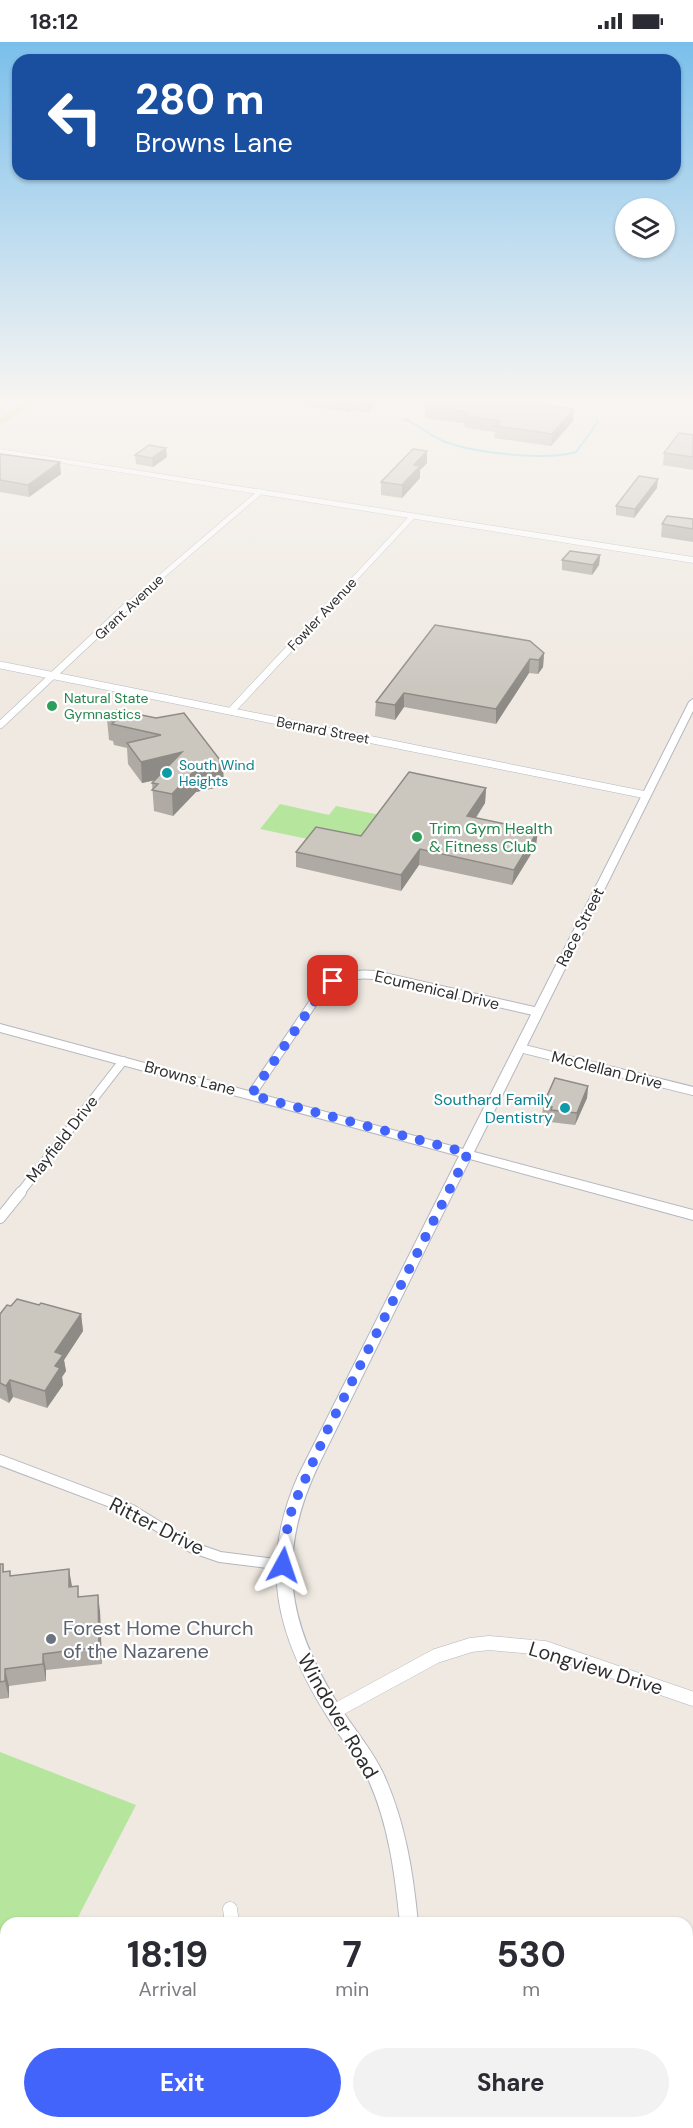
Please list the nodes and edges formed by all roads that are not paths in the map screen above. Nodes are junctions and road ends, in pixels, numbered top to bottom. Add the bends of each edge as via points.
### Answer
1 (255, 496) edge
2 (286, 496) edge
3 (412, 517) junction
4 (693, 560) edge
5 (0, 665) edge
6 (53, 676) junction
7 (693, 702) edge
8 (231, 711) junction
9 (0, 724) edge
10 (646, 795) junction
11 (538, 1012) junction
12 (0, 1028) edge
13 (520, 1048) junction
14 (123, 1061) junction
15 (693, 1091) edge
16 (251, 1095) junction
17 (468, 1153) junction
18 (693, 1215) edge
19 (0, 1218) edge
20 (0, 1460) edge
21 (283, 1565) junction
22 (693, 1699) edge
23 (333, 1712) junction
24 (408, 1917) edge

1 - 6 street, Grant Avenue via 128,605
2 - 3 main road
3 - 4 main road
3 - 8 street, Fowler Avenue
5 - 6 street, Bernard Street
6 - 8 street, Bernard Street
6 - 9 street, Grant Avenue
7 - 10 street, Race Street
8 - 10 street, Bernard Street
10 - 11 street, Race Street
11 - 13 street, Race Street
11 - 16 street, Ecumenical Drive via 375,975 340,977 324,988
12 - 14 street, Browns Lane
13 - 15 street, McClellan Drive
13 - 17 street, Race Street
14 - 16 street, Browns Lane
14 - 19 street, Mayfield Drive
16 - 17 street, Browns Lane
17 - 18 street, Browns Lane
17 - 21 street, Windover Road via 293,1506
20 - 21 street, Ritter Drive via 132,1510 191,1546 220,1557
21 - 23 street, Windover Road via 291,1627
22 - 23 street, Longview Drive via 545,1648 492,1643 432,1657
23 - 24 street, Windover Road via 376,1778 393,1824 404,1868

